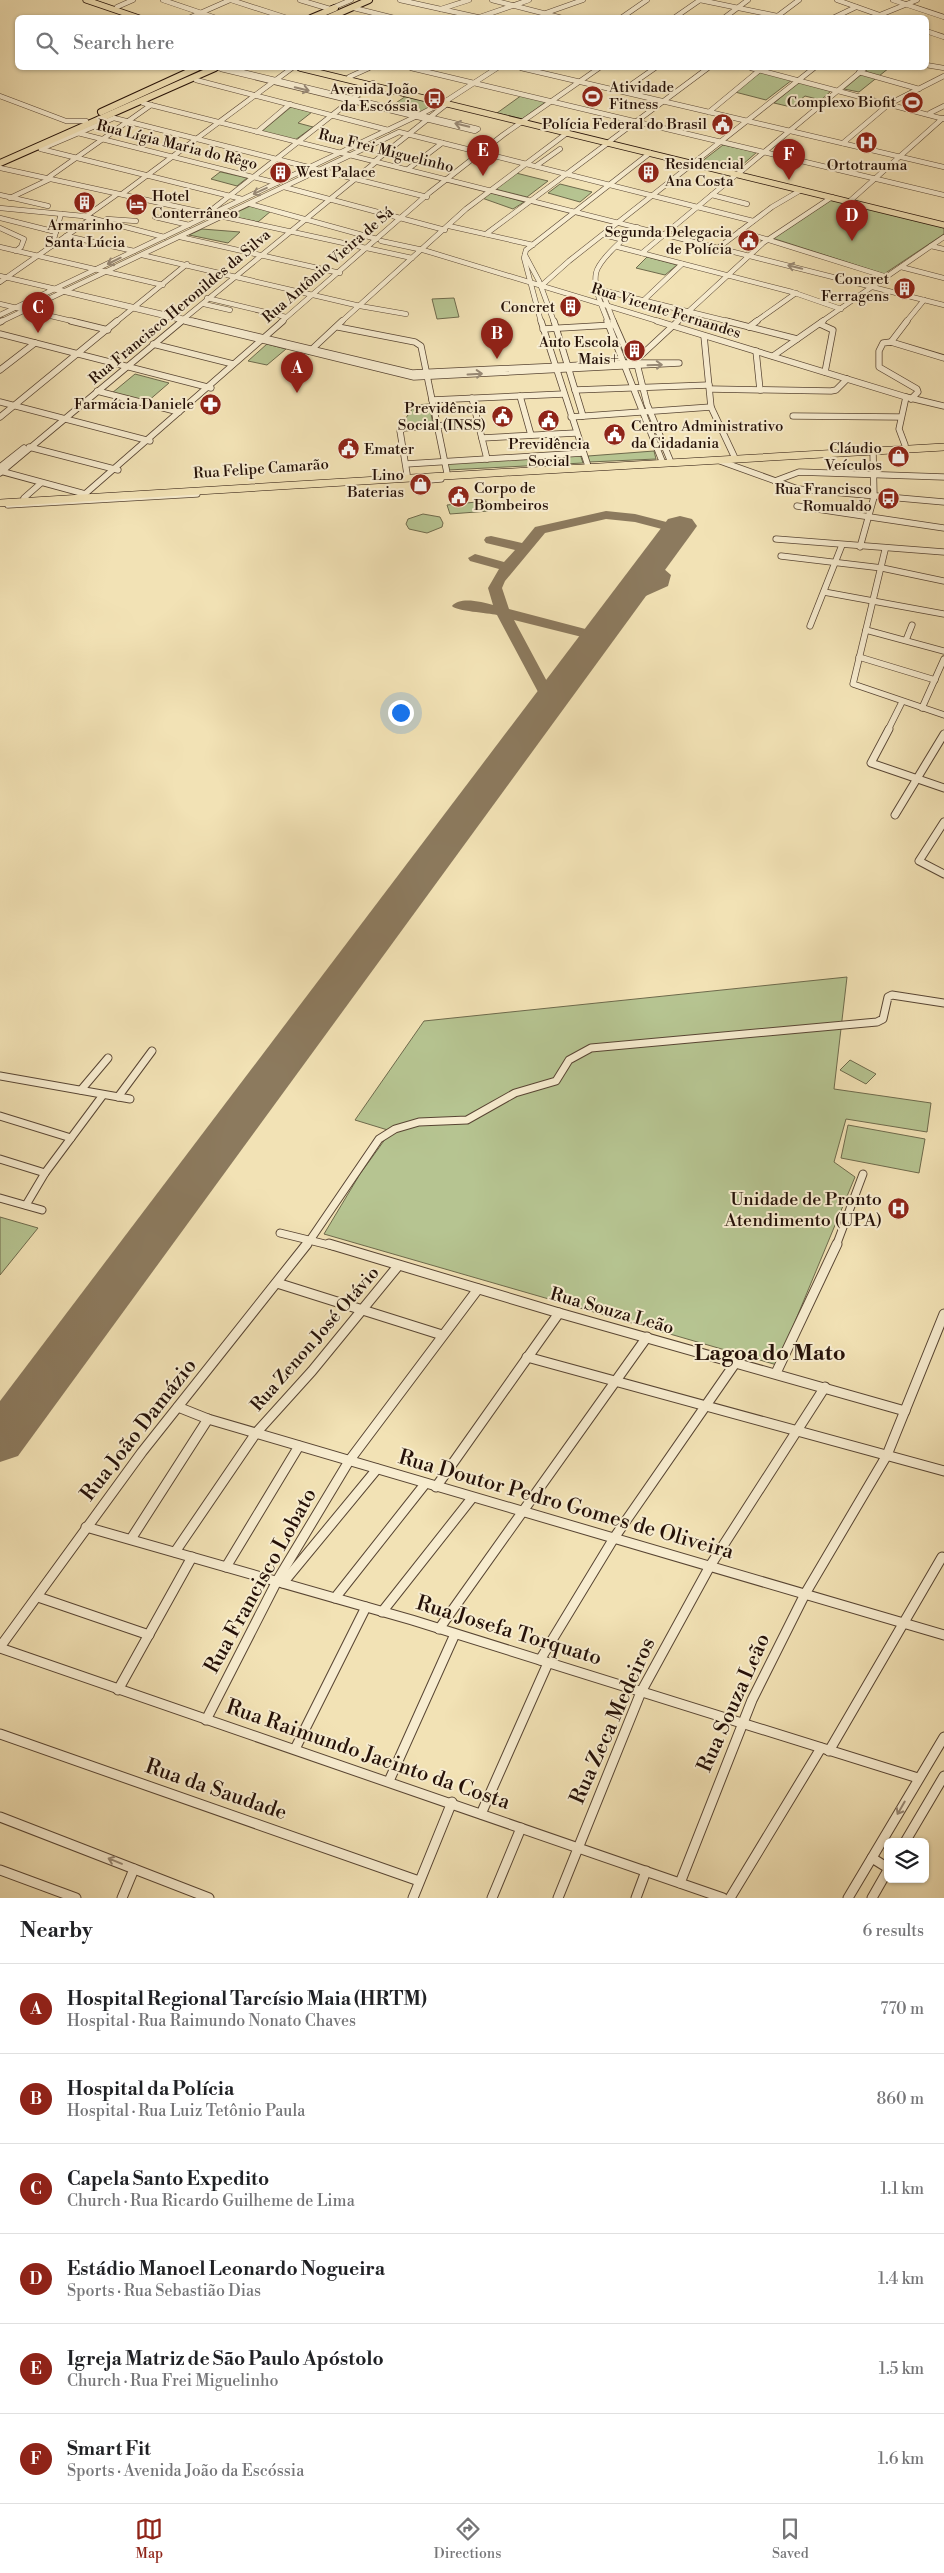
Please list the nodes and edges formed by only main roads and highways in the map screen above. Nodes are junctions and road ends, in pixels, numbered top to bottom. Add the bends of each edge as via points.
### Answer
1 (86, 0) edge
2 (369, 0) edge
3 (97, 2) edge
4 (361, 2) edge
5 (350, 5) edge
6 (131, 15) edge
7 (140, 15) edge
8 (317, 15) edge
9 (327, 15) edge
10 (333, 15) edge
11 (339, 15) edge
12 (192, 70) edge
13 (203, 70) edge
14 (216, 70) edge
15 (217, 70) edge
16 (309, 70) edge
17 (320, 70) edge
18 (372, 84) junction
19 (112, 114) junction
20 (92, 119) junction
21 (525, 121) junction
22 (68, 131) junction
23 (609, 142) junction
24 (0, 159) edge
25 (695, 163) junction
26 (1, 167) edge
27 (738, 173) junction
28 (944, 224) edge
29 (916, 445) junction
30 (944, 445) edge
31 (906, 447) junction
32 (851, 448) junction
33 (814, 450) junction
34 (844, 453) junction
35 (797, 456) junction
36 (738, 461) junction
37 (538, 470) junction
38 (407, 474) junction
39 (449, 475) junction
40 (384, 479) junction
41 (103, 493) junction
42 (67, 499) junction
43 (0, 502) edge

1 - 3 main road
2 - 4 highway
3 - 6 main road
3 - 7 main road
4 - 5 highway
5 - 8 highway
5 - 9 highway
5 - 10 highway
5 - 11 highway
12 - 20 highway via 112,105
13 - 19 highway
14 - 19 highway
15 - 20 highway via 143,103
16 - 18 main road
17 - 18 main road
18 - 21 main road
19 - 20 highway
20 - 22 highway
20 - 22 highway
21 - 23 main road
21 - 23 main road
22 - 24 highway
22 - 26 highway
23 - 25 main road
23 - 25 main road
25 - 27 main road
27 - 28 main road
27 - 28 main road
29 - 30 main road, Rua Felipe Camarão
29 - 31 main road, Rua Felipe Camarão
29 - 31 main road via 926,446
30 - 31 main road, Rua Felipe Camarão
31 - 32 main road, Rua Felipe Camarão
31 - 34 main road, Rua Felipe Camarão
32 - 33 main road, Rua Felipe Camarão
32 - 34 main road via 834,451
33 - 35 main road via 823,452
33 - 36 main road, Rua Felipe Camarão
34 - 35 main road, Rua Felipe Camarão
35 - 36 main road, Rua Felipe Camarão
36 - 37 main road, Rua Felipe Camarão
36 - 37 main road, Rua Felipe Camarão via 666,460
37 - 39 main road, Rua Felipe Camarão
38 - 39 main road, Rua Felipe Camarão
38 - 40 main road via 406,478
38 - 41 main road, Rua Felipe Camarão
39 - 40 main road, Rua Felipe Camarão
40 - 42 main road, Rua Felipe Camarão
41 - 42 main road via 100,497
41 - 43 main road, Rua Felipe Camarão
42 - 43 main road, Rua Felipe Camarão

